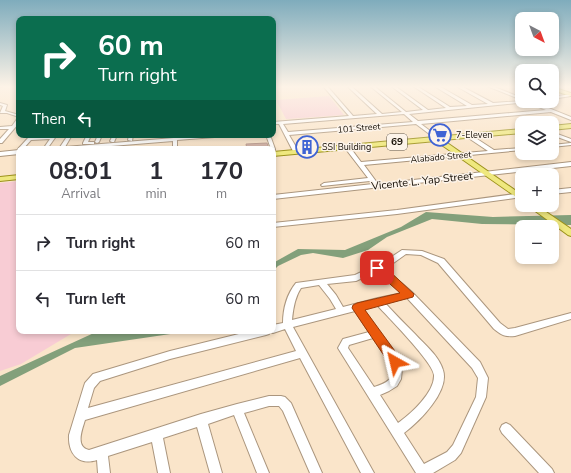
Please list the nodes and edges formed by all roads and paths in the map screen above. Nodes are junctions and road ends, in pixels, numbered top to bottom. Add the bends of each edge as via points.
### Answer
1 (344, 108) edge
2 (373, 108) edge
3 (399, 108) edge
4 (423, 108) edge
5 (460, 108) edge
6 (545, 108) edge
7 (450, 109) joint
8 (427, 111) junction
9 (552, 111) junction
10 (1, 112) edge
11 (405, 113) junction
12 (16, 115) edge
13 (380, 115) junction
14 (352, 117) junction
15 (571, 119) edge
16 (280, 122) junction
17 (417, 122) junction
18 (276, 123) edge
19 (16, 124) edge
20 (571, 126) edge
21 (13, 127) junction
22 (559, 127) edge
23 (0, 128) edge
24 (515, 132) edge
25 (286, 134) junction
26 (469, 136) junction
27 (559, 137) edge
28 (38, 138) edge
29 (88, 138) edge
30 (99, 138) edge
31 (114, 138) edge
32 (142, 138) edge
33 (164, 138) edge
34 (436, 138) junction
35 (112, 141) junction
36 (128, 141) edge
37 (0, 142) edge
38 (97, 142) junction
39 (571, 143) edge
40 (559, 145) edge
41 (24, 146) edge
42 (87, 146) edge
43 (346, 147) junction
44 (515, 150) edge
45 (16, 151) edge
46 (276, 151) edge
47 (296, 152) junction
48 (494, 152) junction
49 (0, 154) edge
50 (460, 155) junction
51 (360, 164) junction
52 (571, 164) edge
53 (486, 174) junction
54 (16, 177) edge
55 (0, 179) edge
56 (372, 179) junction
57 (324, 185) dead end
58 (377, 186) junction
59 (571, 190) edge
60 (559, 191) edge
61 (515, 194) edge
62 (276, 197) edge
63 (515, 198) edge
64 (541, 212) edge
65 (276, 225) edge
66 (571, 233) edge
67 (380, 269) junction
68 (321, 283) junction
69 (409, 294) junction
70 (378, 301) junction
71 (357, 308) junction
72 (341, 311) junction
73 (571, 316) edge
74 (288, 326) junction
75 (276, 328) edge
76 (254, 334) edge
77 (374, 334) junction
78 (303, 353) junction
79 (373, 392) junction
80 (237, 409) junction
81 (81, 416) junction
82 (201, 420) junction
83 (506, 429) dead end
84 (396, 432) junction
85 (157, 436) junction
86 (102, 452) junction
87 (422, 472) edge
88 (104, 473) edge
89 (164, 473) edge
90 (216, 473) edge
91 (263, 473) edge
92 (316, 473) edge
93 (368, 473) edge
94 (548, 473) edge

1 - 14 street
2 - 13 street
3 - 11 street
4 - 8 street
5 - 7 street
6 - 9 street
7 - 8 street
8 - 11 street
9 - 15 street
9 - 17 street, 101 Street
10 - 12 street
11 - 13 street
11 - 17 street
13 - 14 street
14 - 16 street
16 - 18 street
16 - 25 street
17 - 25 street, 101 Street
17 - 34 street
19 - 21 street
20 - 22 main road
21 - 23 street
21 - 37 street
24 - 26 main road, 69
25 - 47 street
26 - 34 main road, 69
26 - 48 street
27 - 39 street
28 - 41 street via 30,139
29 - 38 street via 85,143
30 - 38 street
31 - 35 street
32 - 36 street
33 - 36 street
34 - 43 main road, 69
34 - 50 main road
35 - 36 street
35 - 38 street
36 - 42 street
39 - 40 street
43 - 47 main road, 69
43 - 51 street
44 - 48 street, Alabado Street
45 - 49 street
46 - 47 main road, 69
48 - 50 street, Alabado Street
50 - 51 street, Alabado Street
50 - 53 main road
51 - 56 street
52 - 53 street, Vicente L. Yap Street
53 - 58 street, Vicente L. Yap Street
53 - 61 main road
54 - 55 main road
56 - 57 street
56 - 58 street
58 - 62 street, Vicente L. Yap Street
59 - 60 street
63 - 65 street
64 - 66 main road
67 - 68 street via 356,278
67 - 69 street
67 - 73 street via 405,252 422,253 441,261 506,333
68 - 72 street
68 - 74 street via 299,285 296,288 286,318
69 - 70 street
69 - 87 street via 476,365 483,378 481,397 457,449 450,456
70 - 71 street
70 - 84 street via 428,354 440,374 429,402 417,417
71 - 72 street
71 - 77 street
72 - 74 street
74 - 75 street
74 - 78 street
76 - 81 street via 170,355 98,377 89,386
77 - 79 street via 395,362 398,374 390,386
77 - 79 street via 346,342 343,348
78 - 81 street
78 - 93 street
79 - 84 street
80 - 82 street
80 - 91 street
80 - 92 street via 269,400 281,401 287,407
81 - 86 street via 75,434 77,450 81,455 89,456
82 - 85 street
82 - 90 street
83 - 94 street
84 - 87 street
85 - 86 street
85 - 89 street
86 - 88 street

